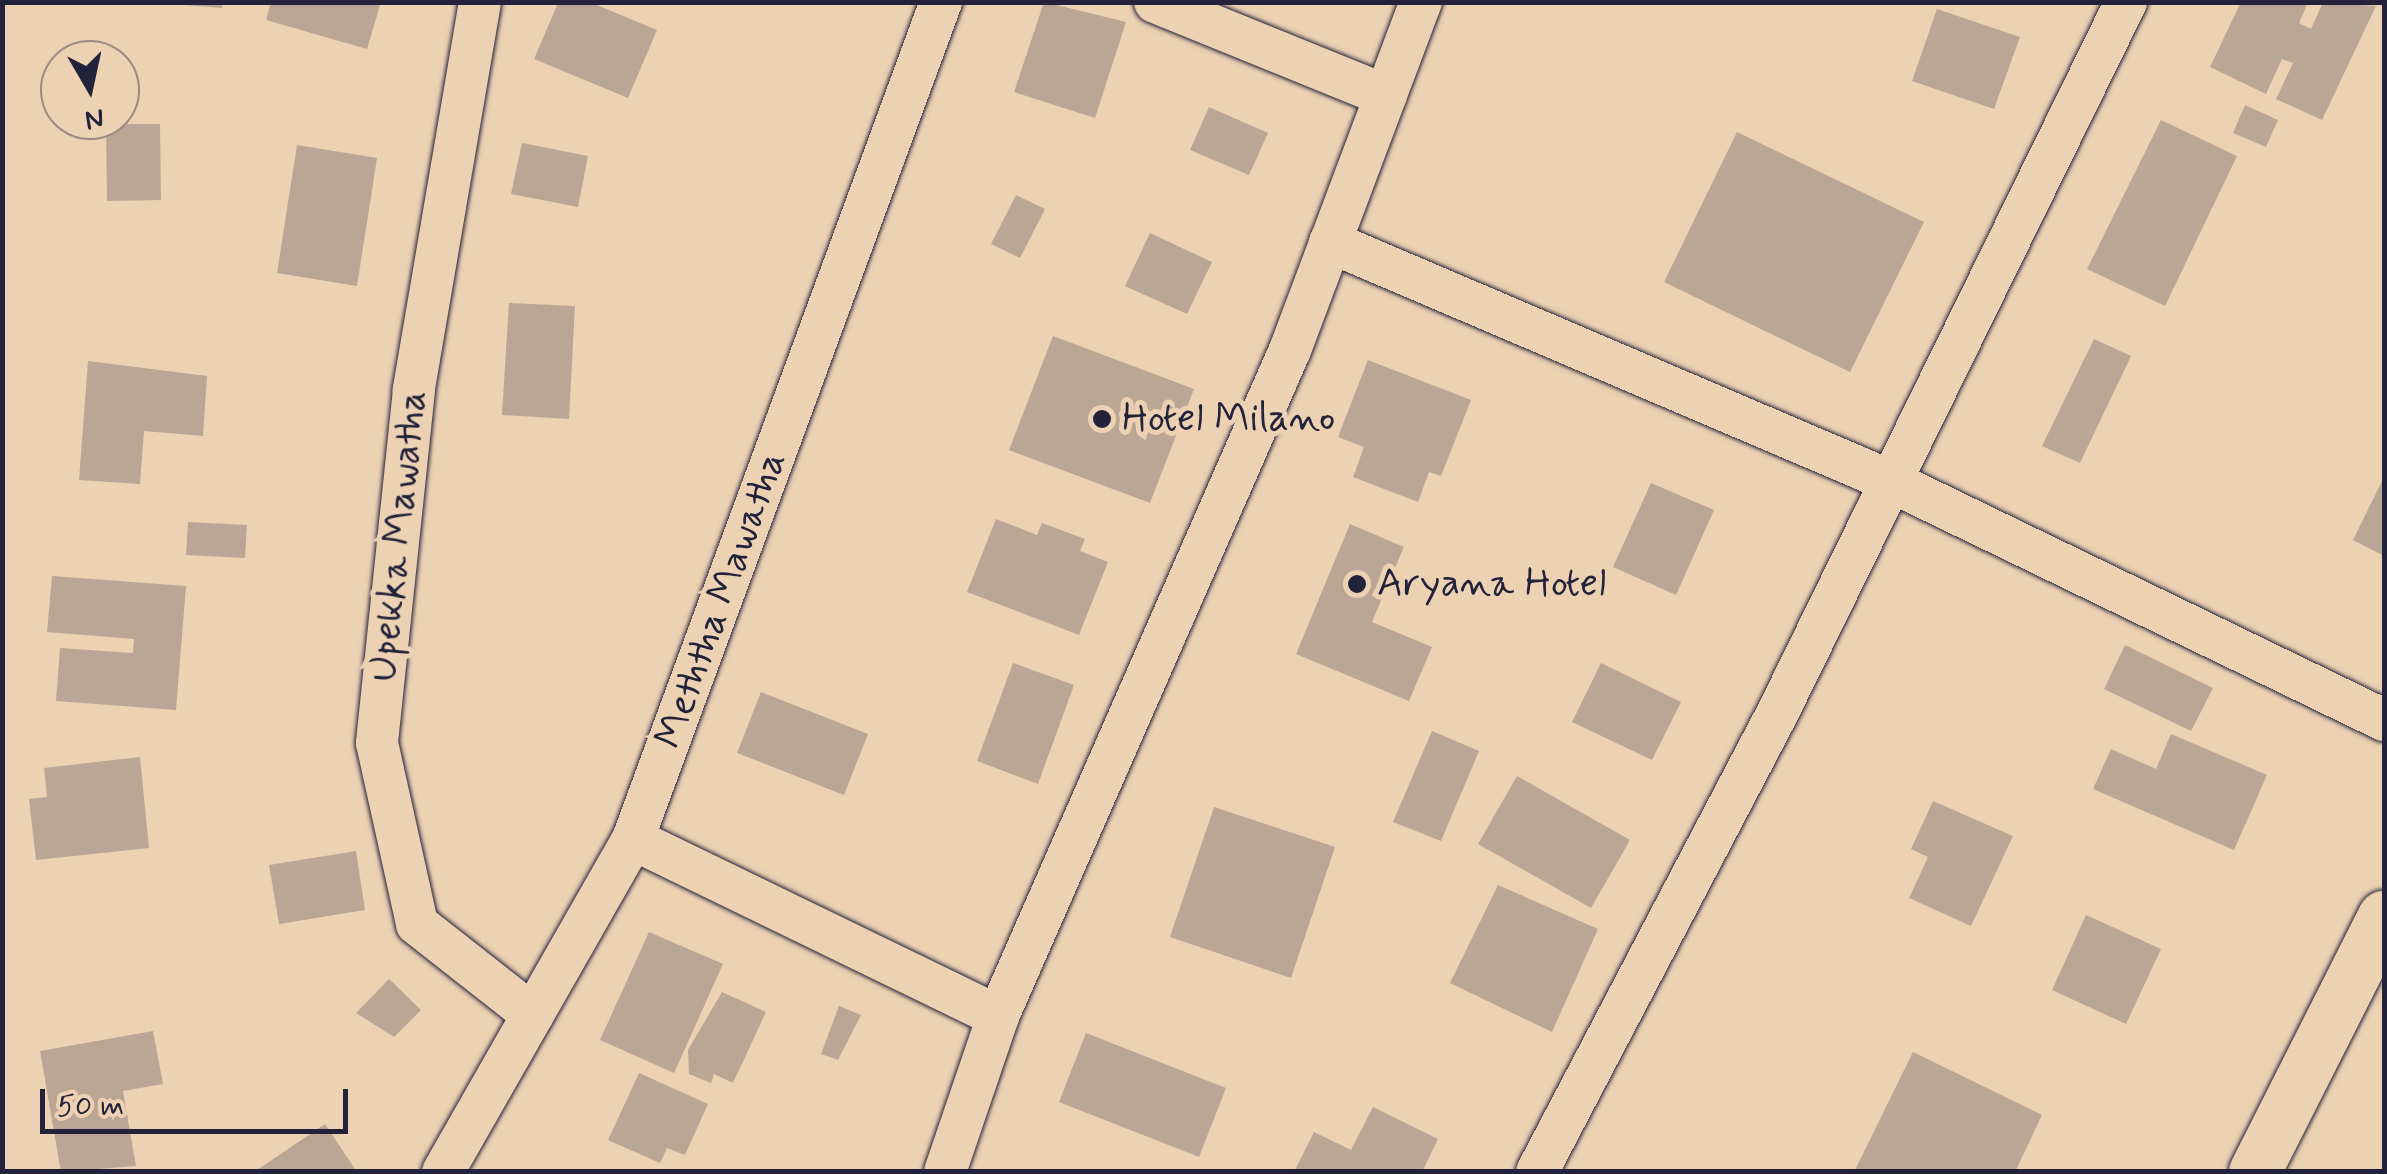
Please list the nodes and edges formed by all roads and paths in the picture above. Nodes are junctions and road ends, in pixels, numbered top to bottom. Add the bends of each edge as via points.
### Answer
1 (480, 2) edge
2 (941, 2) edge
3 (1155, 2) edge
4 (1421, 2) edge
5 (2126, 2) edge
6 (1386, 96) junction
7 (1330, 242) junction
8 (1888, 480) junction
9 (2384, 720) edge
10 (632, 839) junction
11 (2384, 918) edge
12 (532, 1015) junction
13 (998, 1016) junction
14 (443, 1172) edge
15 (944, 1172) edge
16 (1538, 1172) edge
17 (2255, 1172) edge

1 - 12 street, Upekka Mawatha via 414,390 377,743 417,924
2 - 10 street, Meththa Mawatha
3 - 6 street
4 - 6 street
5 - 8 street
6 - 7 street
7 - 8 street
7 - 13 street
8 - 9 street
8 - 16 street
10 - 12 street, Meththa Mawatha
10 - 13 street
11 - 17 main road
12 - 14 street, Meththa Mawatha
13 - 15 street

